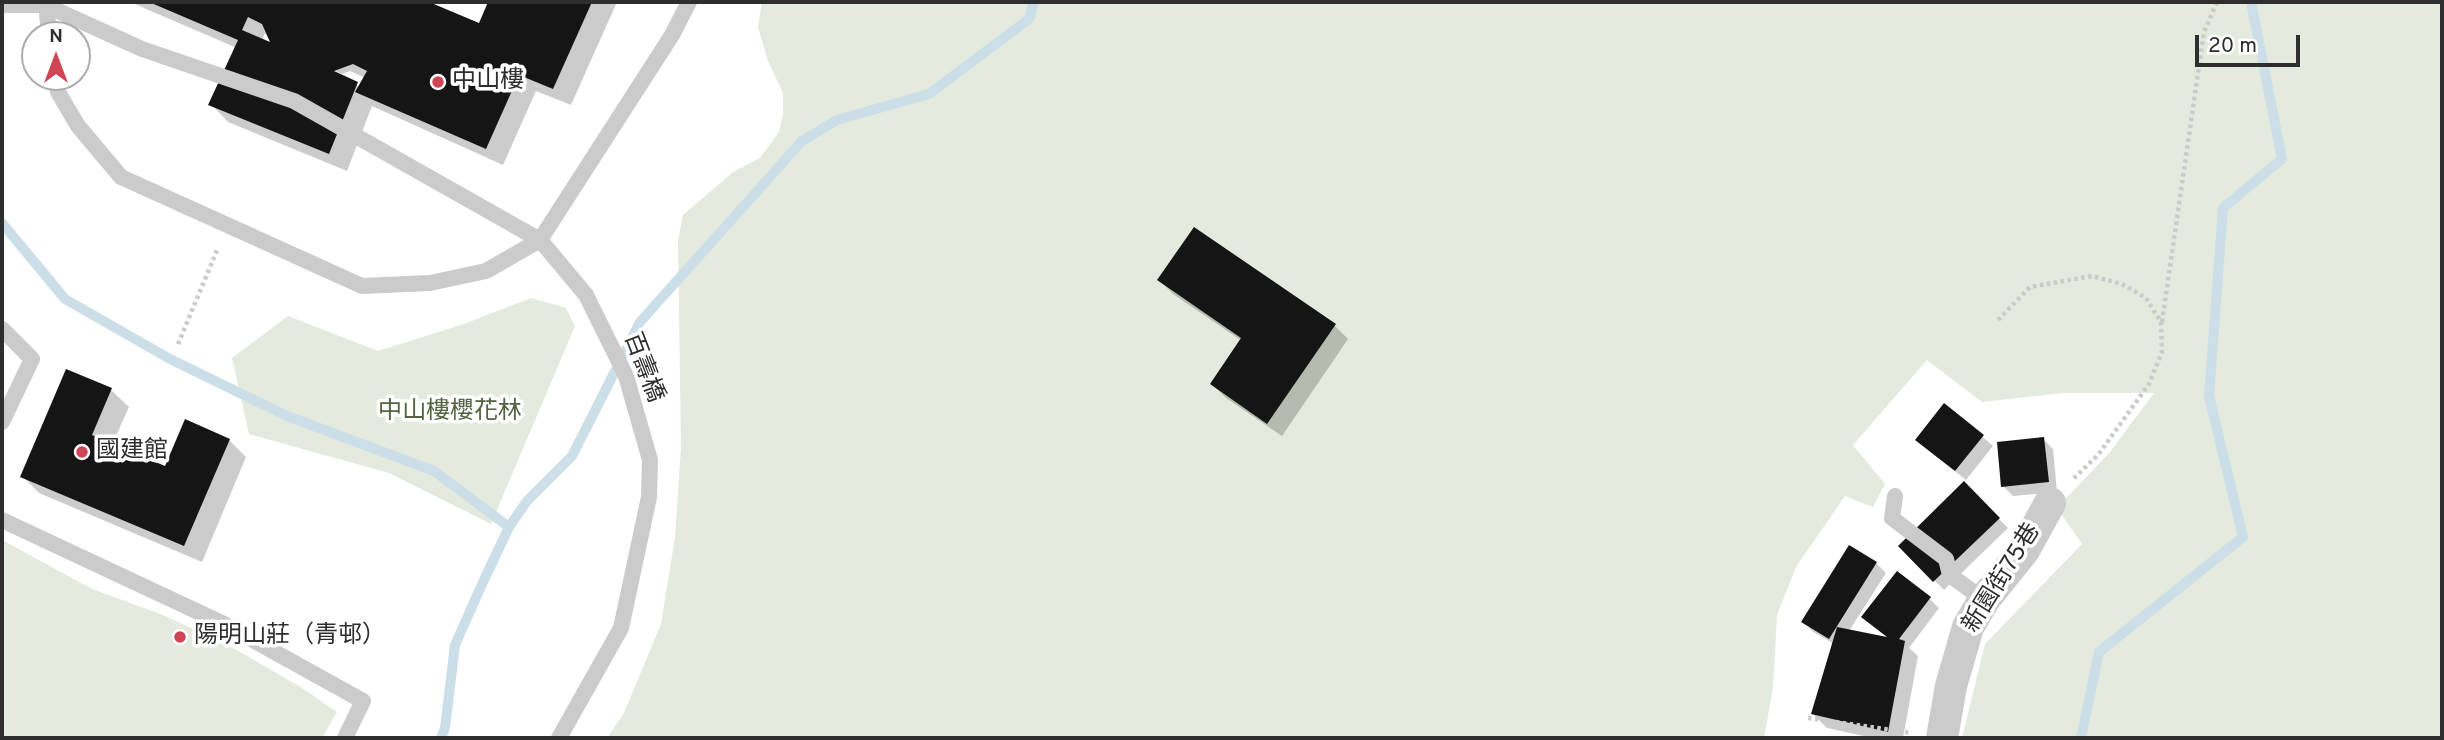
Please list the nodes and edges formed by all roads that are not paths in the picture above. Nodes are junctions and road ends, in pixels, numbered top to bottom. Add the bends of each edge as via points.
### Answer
1 (690, 2) edge
2 (45, 3) edge
3 (8, 5) edge
4 (47, 21) edge
5 (58, 91) edge
6 (540, 240) junction
7 (2, 329) edge
8 (2, 422) edge
9 (1895, 496) dead end
10 (2050, 503) road end
11 (2, 520) edge
12 (1984, 600) junction
13 (345, 738) edge
14 (559, 738) edge
15 (1942, 738) edge

1 - 6 lane
2 - 3 lane
2 - 4 lane
2 - 6 lane via 142,49 294,101
5 - 6 lane via 78,126 121,177 362,286 430,283 486,271
6 - 14 lane, 百壽橋 via 586,295 626,376 650,460 649,497 621,628
7 - 8 lane via 32,359
9 - 12 lane via 1892,518 1946,559 1950,575
10 - 12 street, 新園街75巷 via 2024,550
11 - 13 lane via 224,624 363,701
12 - 15 street, 新園街75巷 via 1968,627

